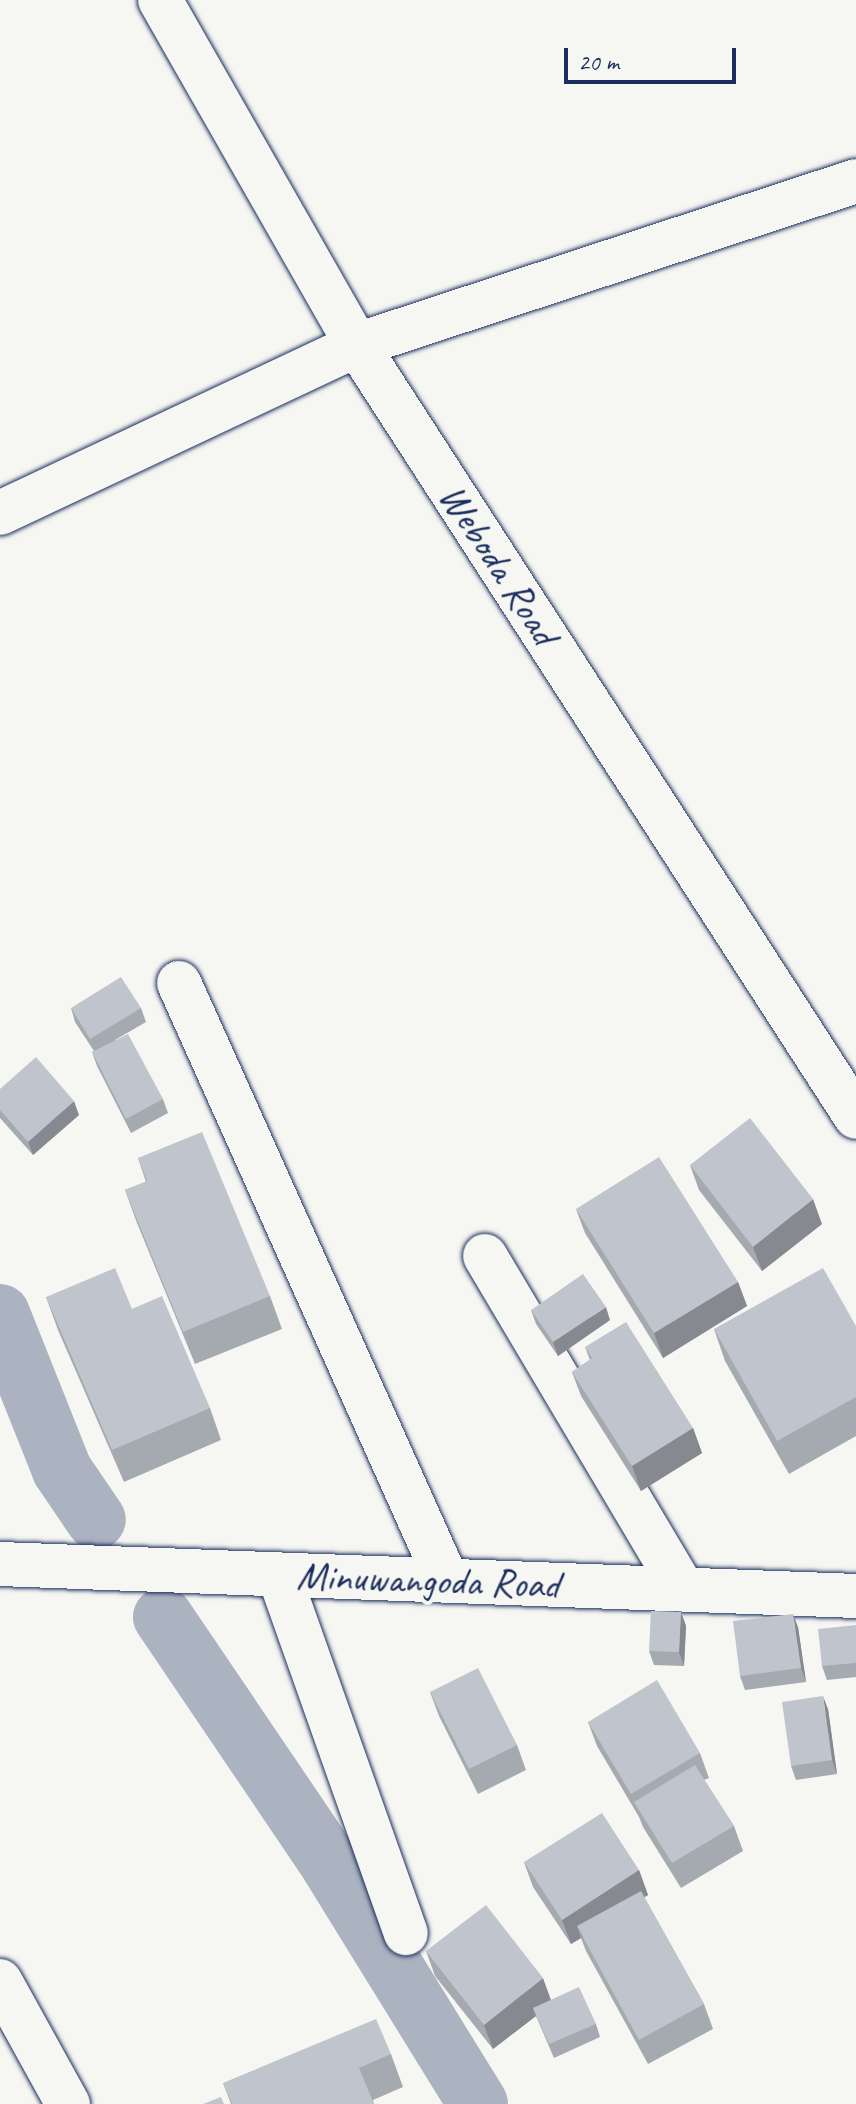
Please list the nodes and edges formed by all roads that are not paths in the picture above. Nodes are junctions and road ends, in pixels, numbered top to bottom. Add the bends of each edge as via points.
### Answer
1 (160, 0) edge
2 (856, 181) edge
3 (357, 345) junction
4 (0, 513) edge
5 (179, 983) dead end
6 (856, 1117) edge
7 (485, 1256) dead end
8 (0, 1564) edge
9 (279, 1575) junction
10 (447, 1581) junction
11 (683, 1590) junction
12 (856, 1596) edge
13 (406, 1933) dead end
14 (0, 1981) edge
15 (68, 2104) edge

1 - 3 street, Weboda Road
2 - 3 street
3 - 4 street
3 - 6 street, Weboda Road
5 - 10 street
7 - 11 street
8 - 9 street, Minuwangoda Road
9 - 10 street, Minuwangoda Road
9 - 13 street
10 - 11 street, Minuwangoda Road
11 - 12 street, Minuwangoda Road
14 - 15 street

